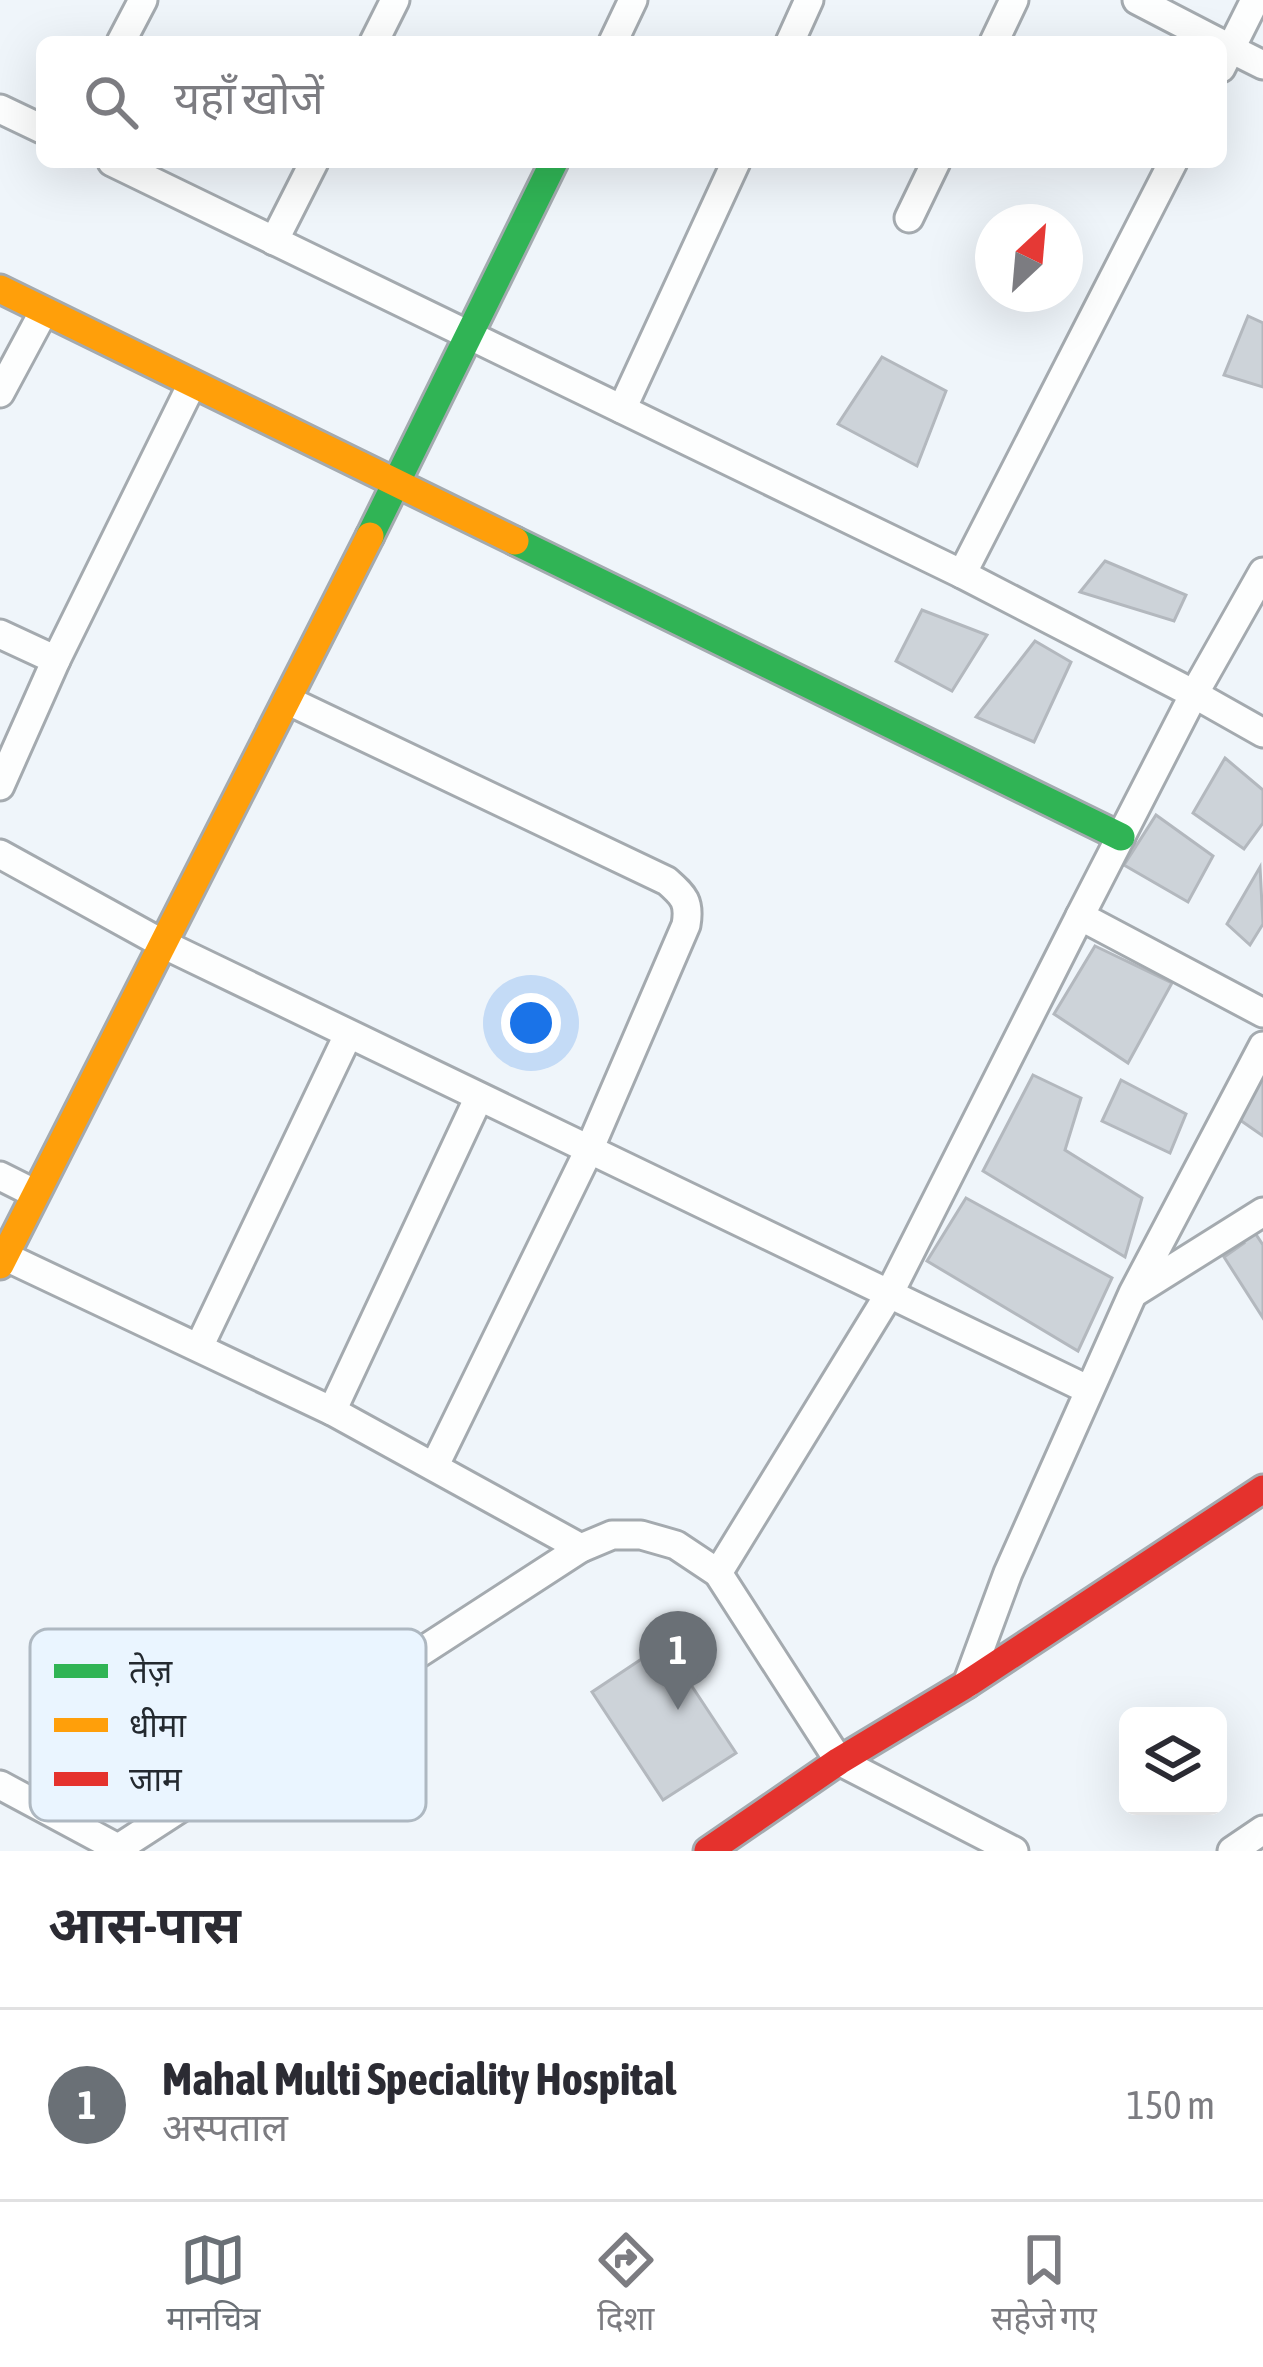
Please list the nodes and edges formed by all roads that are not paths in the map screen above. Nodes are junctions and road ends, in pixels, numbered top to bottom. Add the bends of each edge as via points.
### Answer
1 (143, 0) edge
2 (395, 0) edge
3 (633, 0) edge
4 (809, 0) edge
5 (1014, 0) edge
6 (1136, 0) edge
7 (1256, 0) edge
8 (124, 36) edge
9 (377, 36) edge
10 (616, 36) edge
11 (793, 36) edge
12 (997, 36) edge
13 (1197, 36) edge
14 (1227, 45) edge
15 (1227, 52) edge
16 (1263, 65) edge
17 (0, 109) edge
18 (36, 126) edge
19 (124, 168) edge
20 (311, 168) edge
21 (551, 168) edge
22 (733, 168) edge
23 (933, 168) edge
24 (1170, 168) edge
25 (910, 218) dead end
26 (274, 241) junction
27 (0, 290) edge
28 (44, 310) junction
29 (469, 335) junction
30 (192, 384) junction
31 (0, 393) edge
32 (622, 409) junction
33 (396, 485) junction
34 (1263, 572) edge
35 (962, 574) junction
36 (0, 634) edge
37 (56, 660) junction
38 (1194, 694) junction
39 (289, 701) junction
40 (1263, 733) edge
41 (0, 786) edge
42 (1121, 837) junction
43 (0, 854) edge
44 (1080, 916) junction
45 (165, 945) junction
46 (1263, 1013) edge
47 (348, 1035) junction
48 (1263, 1046) edge
49 (479, 1097) junction
50 (589, 1150) junction
51 (0, 1177) edge
52 (34, 1193) junction
53 (1263, 1213) edge
54 (2, 1261) edge
55 (1133, 1294) junction
56 (887, 1296) junction
57 (199, 1347) junction
58 (1088, 1390) junction
59 (332, 1411) junction
60 (435, 1465) junction
61 (1263, 1489) edge
62 (581, 1548) junction
63 (718, 1573) junction
64 (426, 1649) edge
65 (967, 1684) junction
66 (839, 1761) junction
67 (0, 1786) edge
68 (30, 1802) edge
69 (65, 1821) edge
70 (163, 1821) edge
71 (1263, 1830) edge
72 (119, 1850) edge
73 (708, 1851) edge
74 (1014, 1851) edge
75 (1232, 1851) edge

1 - 8 street
2 - 9 street
3 - 10 street
4 - 11 street
5 - 12 street
6 - 13 street
7 - 14 street
15 - 16 street
17 - 18 street
19 - 26 street
20 - 26 street
21 - 29 street
22 - 32 street
23 - 25 street
24 - 35 street
26 - 29 street
27 - 28 street
28 - 30 street
28 - 31 street
29 - 32 street
29 - 33 street
30 - 33 street
30 - 37 street
32 - 35 street
33 - 39 street
33 - 42 street
34 - 38 street
35 - 38 street
36 - 37 street
37 - 41 street
38 - 40 street
38 - 42 street
39 - 45 street
39 - 50 street via 667,881 685,897 686,925
42 - 44 street
43 - 45 street
44 - 46 street
44 - 56 street
45 - 47 street
45 - 52 street
47 - 49 street
47 - 57 street
48 - 55 street
49 - 50 street
49 - 59 street
50 - 56 street
50 - 60 street
51 - 52 street
52 - 54 street
53 - 55 street
54 - 57 street
55 - 58 street
56 - 58 street
56 - 63 street
57 - 59 street
58 - 65 street
59 - 60 street
60 - 62 street
61 - 65 street
62 - 63 street via 612,1535 640,1535 676,1545
62 - 64 street
63 - 66 street
65 - 66 street
66 - 73 street
66 - 74 street
67 - 68 street
69 - 72 street
70 - 72 street
71 - 75 street

